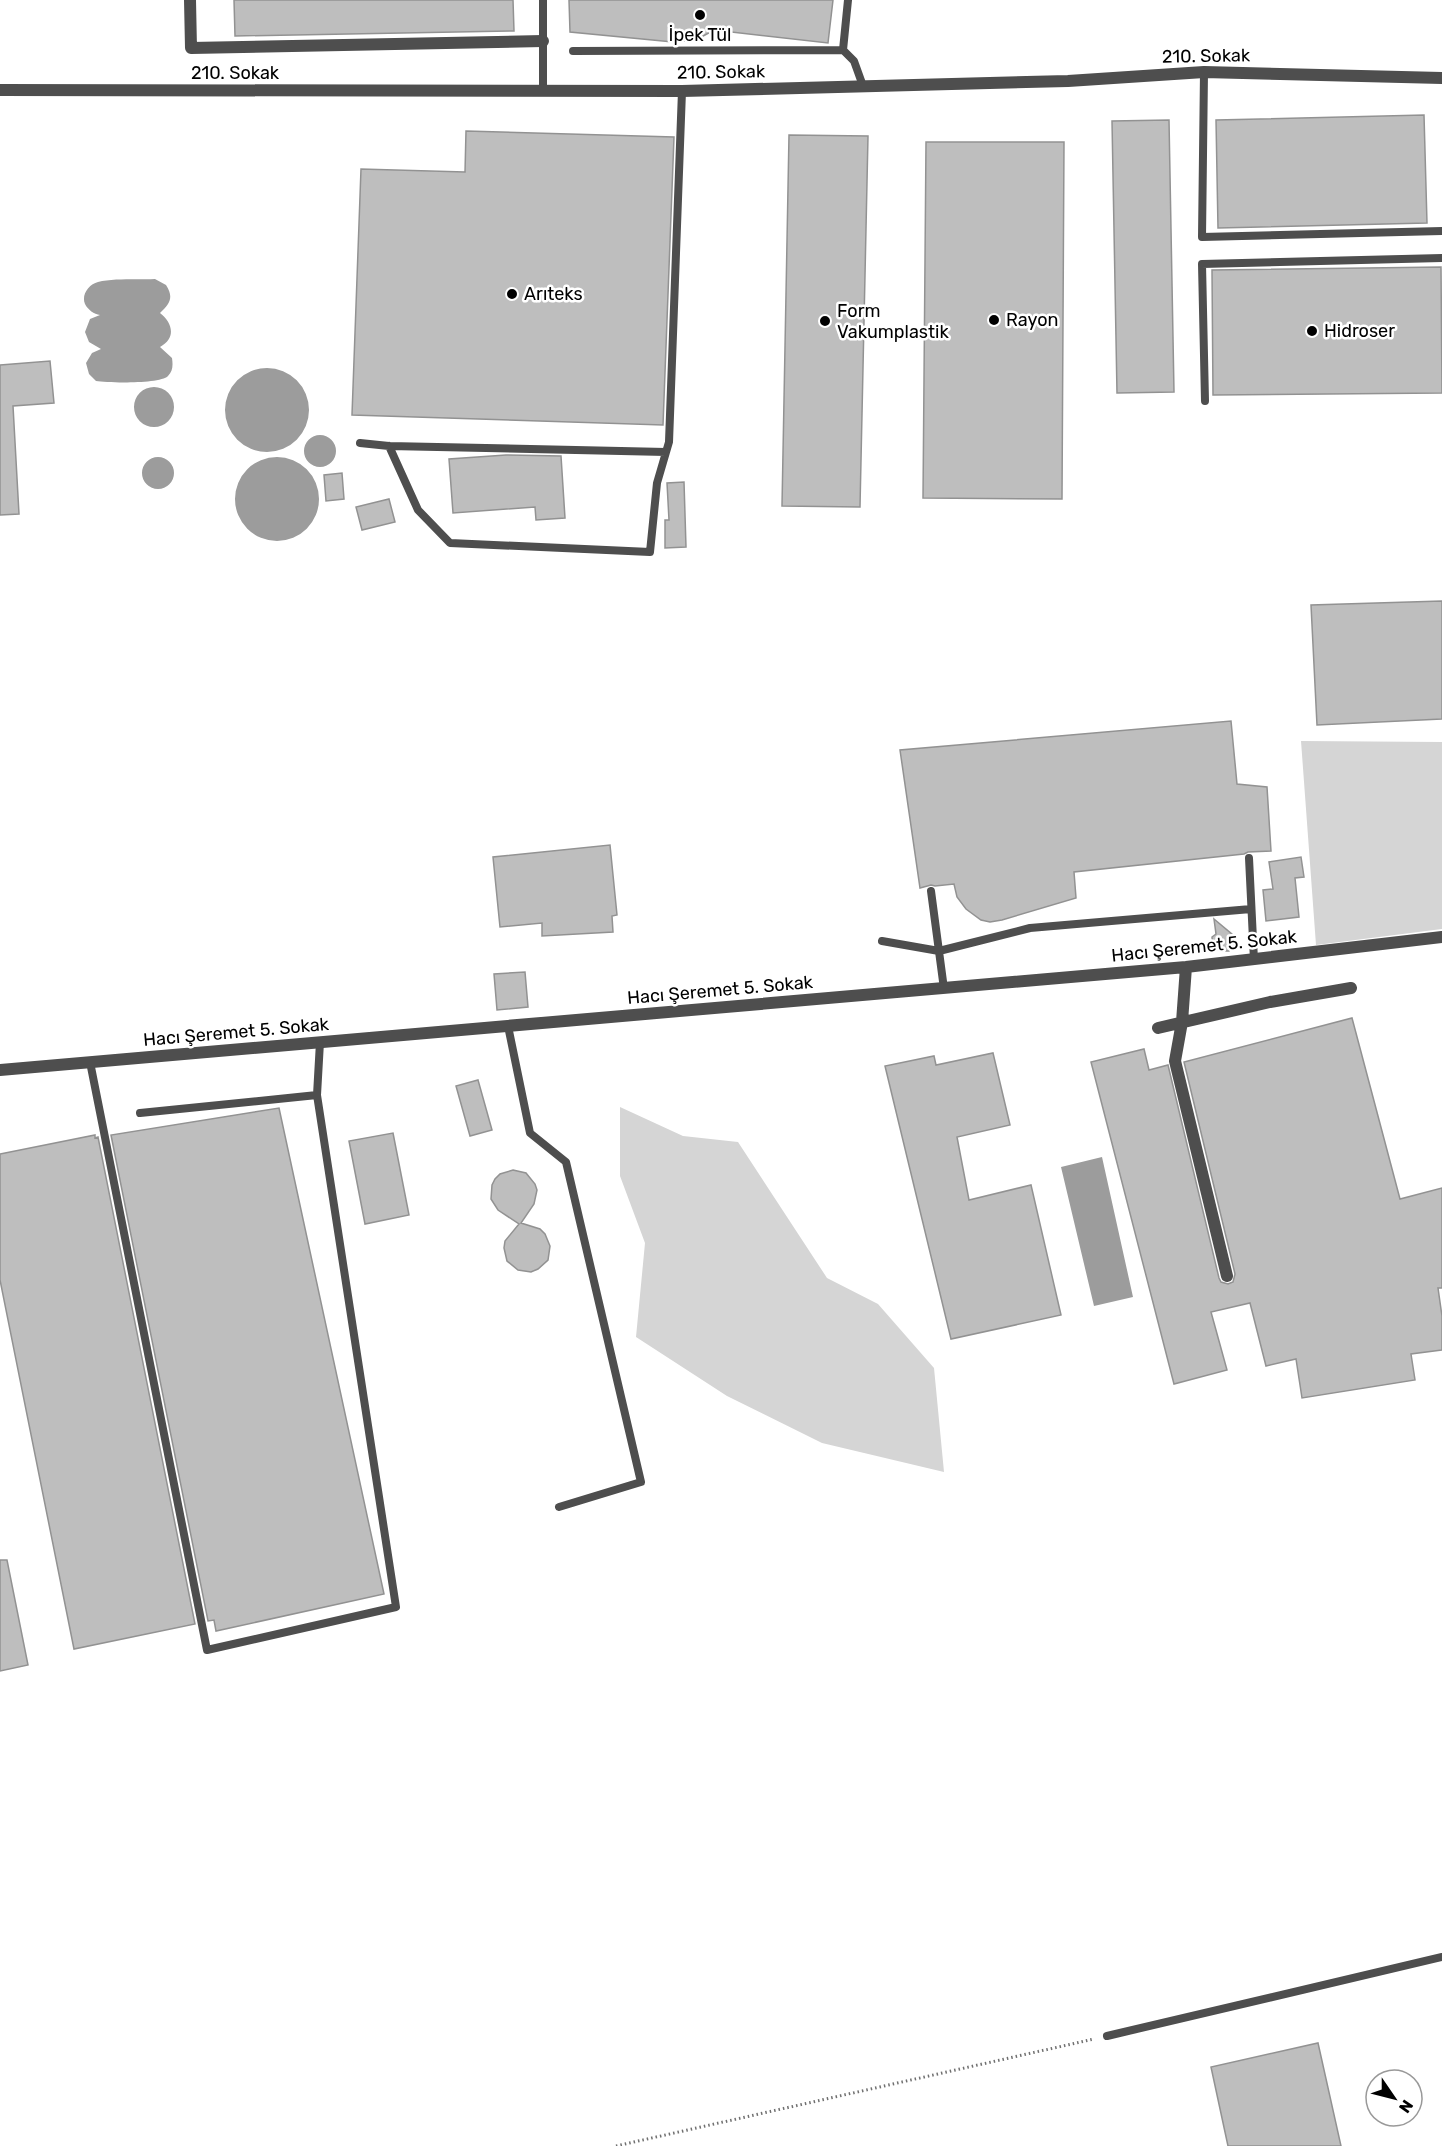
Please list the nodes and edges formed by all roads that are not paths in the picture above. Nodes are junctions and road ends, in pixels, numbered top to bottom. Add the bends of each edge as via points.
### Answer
1 (190, 0) edge
2 (543, 0) edge
3 (849, 0) edge
4 (543, 40) junction
5 (843, 50) junction
6 (573, 51) dead end
7 (1204, 72) junction
8 (1442, 78) edge
9 (863, 86) junction
10 (0, 90) edge
11 (543, 91) junction
12 (682, 91) junction
13 (1442, 231) edge
14 (1442, 258) edge
15 (1205, 401) dead end
16 (360, 443) dead end
17 (389, 446) junction
18 (666, 452) junction
19 (1249, 858) dead end
20 (931, 891) dead end
21 (1251, 909) junction
22 (1442, 937) edge
23 (882, 941) dead end
24 (939, 951) junction
25 (1254, 960) junction
26 (1186, 968) junction
27 (1351, 988) dead end
28 (944, 989) junction
29 (1182, 1022) junction
30 (507, 1026) junction
31 (1158, 1028) dead end
32 (320, 1042) junction
33 (90, 1062) junction
34 (0, 1070) edge
35 (317, 1095) junction
36 (140, 1113) dead end
37 (1227, 1276) dead end
38 (559, 1507) dead end
39 (1442, 1957) edge
40 (1107, 2036) road end

1 - 4 street via 191,48
2 - 4 lane
3 - 5 lane
4 - 11 lane
5 - 6 lane
5 - 9 lane via 854,61
7 - 8 street, 210. Sokak
7 - 9 street, 210. Sokak via 1068,81
7 - 13 lane via 1202,237
9 - 12 street, 210. Sokak
10 - 11 street, 210. Sokak
11 - 12 street, 210. Sokak
12 - 18 lane
14 - 15 lane via 1202,264
16 - 17 lane
17 - 18 lane
17 - 18 lane via 418,510 450,543 650,552 657,483
19 - 21 lane
20 - 24 lane
21 - 24 lane via 1030,928
21 - 25 lane
22 - 25 street, Hacı Şeremet 5. Sokak
23 - 24 lane
24 - 28 lane
25 - 26 street, Hacı Şeremet 5. Sokak
26 - 28 street, Hacı Şeremet 5. Sokak
26 - 29 street
27 - 29 street
28 - 30 street, Hacı Şeremet 5. Sokak
29 - 31 street
29 - 37 street via 1175,1061
30 - 32 street, Hacı Şeremet 5. Sokak
30 - 38 lane via 530,1132 566,1162 641,1482
32 - 33 street, Hacı Şeremet 5. Sokak
32 - 35 lane
33 - 34 street, Hacı Şeremet 5. Sokak
33 - 35 lane via 207,1650 396,1608
35 - 36 lane
39 - 40 lane

